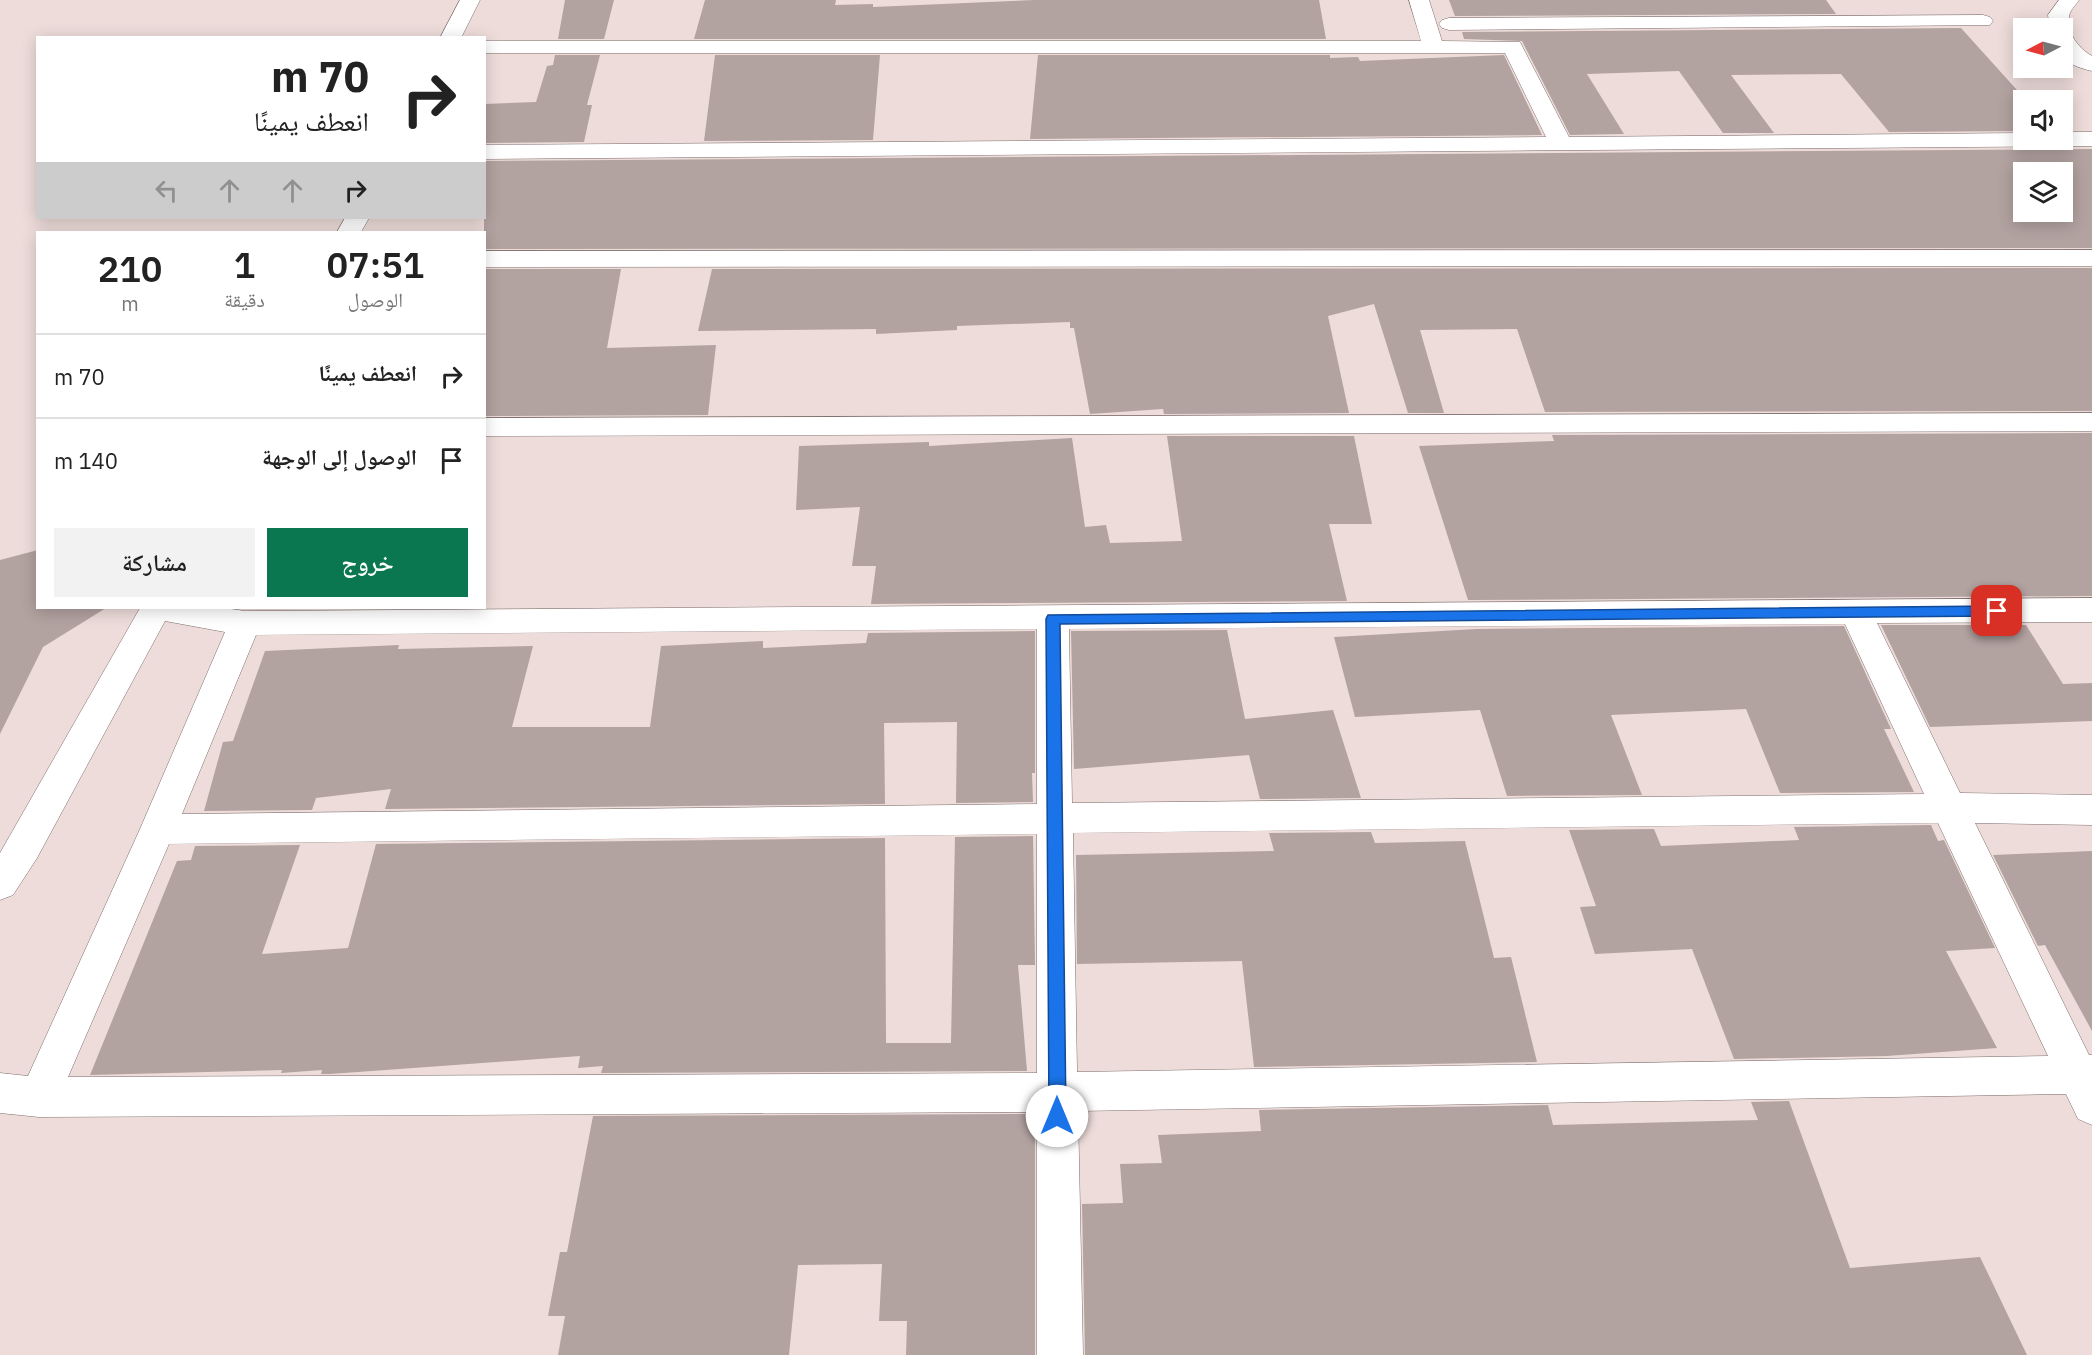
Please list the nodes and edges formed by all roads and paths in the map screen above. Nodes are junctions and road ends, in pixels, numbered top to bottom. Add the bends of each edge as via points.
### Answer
1 (470, 0) edge
2 (1419, 0) edge
3 (1761, 0) edge
4 (2068, 0) edge
5 (2058, 18) edge
6 (1983, 21) dead end
7 (1776, 22) junction
8 (1426, 24) junction
9 (451, 36) edge
10 (486, 47) edge
11 (1433, 47) junction
12 (2073, 54) edge
13 (2092, 65) edge
14 (2092, 139) edge
15 (2013, 140) edge
16 (2073, 140) edge
17 (1561, 143) junction
18 (486, 152) edge
19 (2092, 258) edge
20 (486, 259) edge
21 (2092, 422) edge
22 (486, 427) edge
23 (155, 609) edge
24 (162, 609) edge
25 (2092, 610) edge
26 (1855, 612) junction
27 (1053, 619) junction
28 (245, 623) junction
29 (1951, 808) junction
30 (2092, 810) edge
31 (1055, 818) junction
32 (158, 829) junction
33 (0, 884) edge
34 (2087, 1085) edge
35 (1057, 1092) junction
36 (0, 1093) edge
37 (39, 1097) junction
38 (1060, 1355) edge

1 - 9 street
2 - 8 street
3 - 7 street
4 - 5 street
6 - 7 street
7 - 8 street
8 - 11 street
10 - 11 street
11 - 17 street via 1512,47
12 - 13 street
14 - 16 street
15 - 17 street
17 - 18 street
19 - 20 street
21 - 22 street
23 - 33 street
24 - 28 street
25 - 26 street
26 - 27 street
26 - 29 street
27 - 28 street
27 - 31 street
28 - 32 street
29 - 30 street
29 - 31 street
29 - 34 street
31 - 32 street
31 - 35 street
32 - 37 street
34 - 35 street
35 - 37 street
35 - 38 street
36 - 37 street

